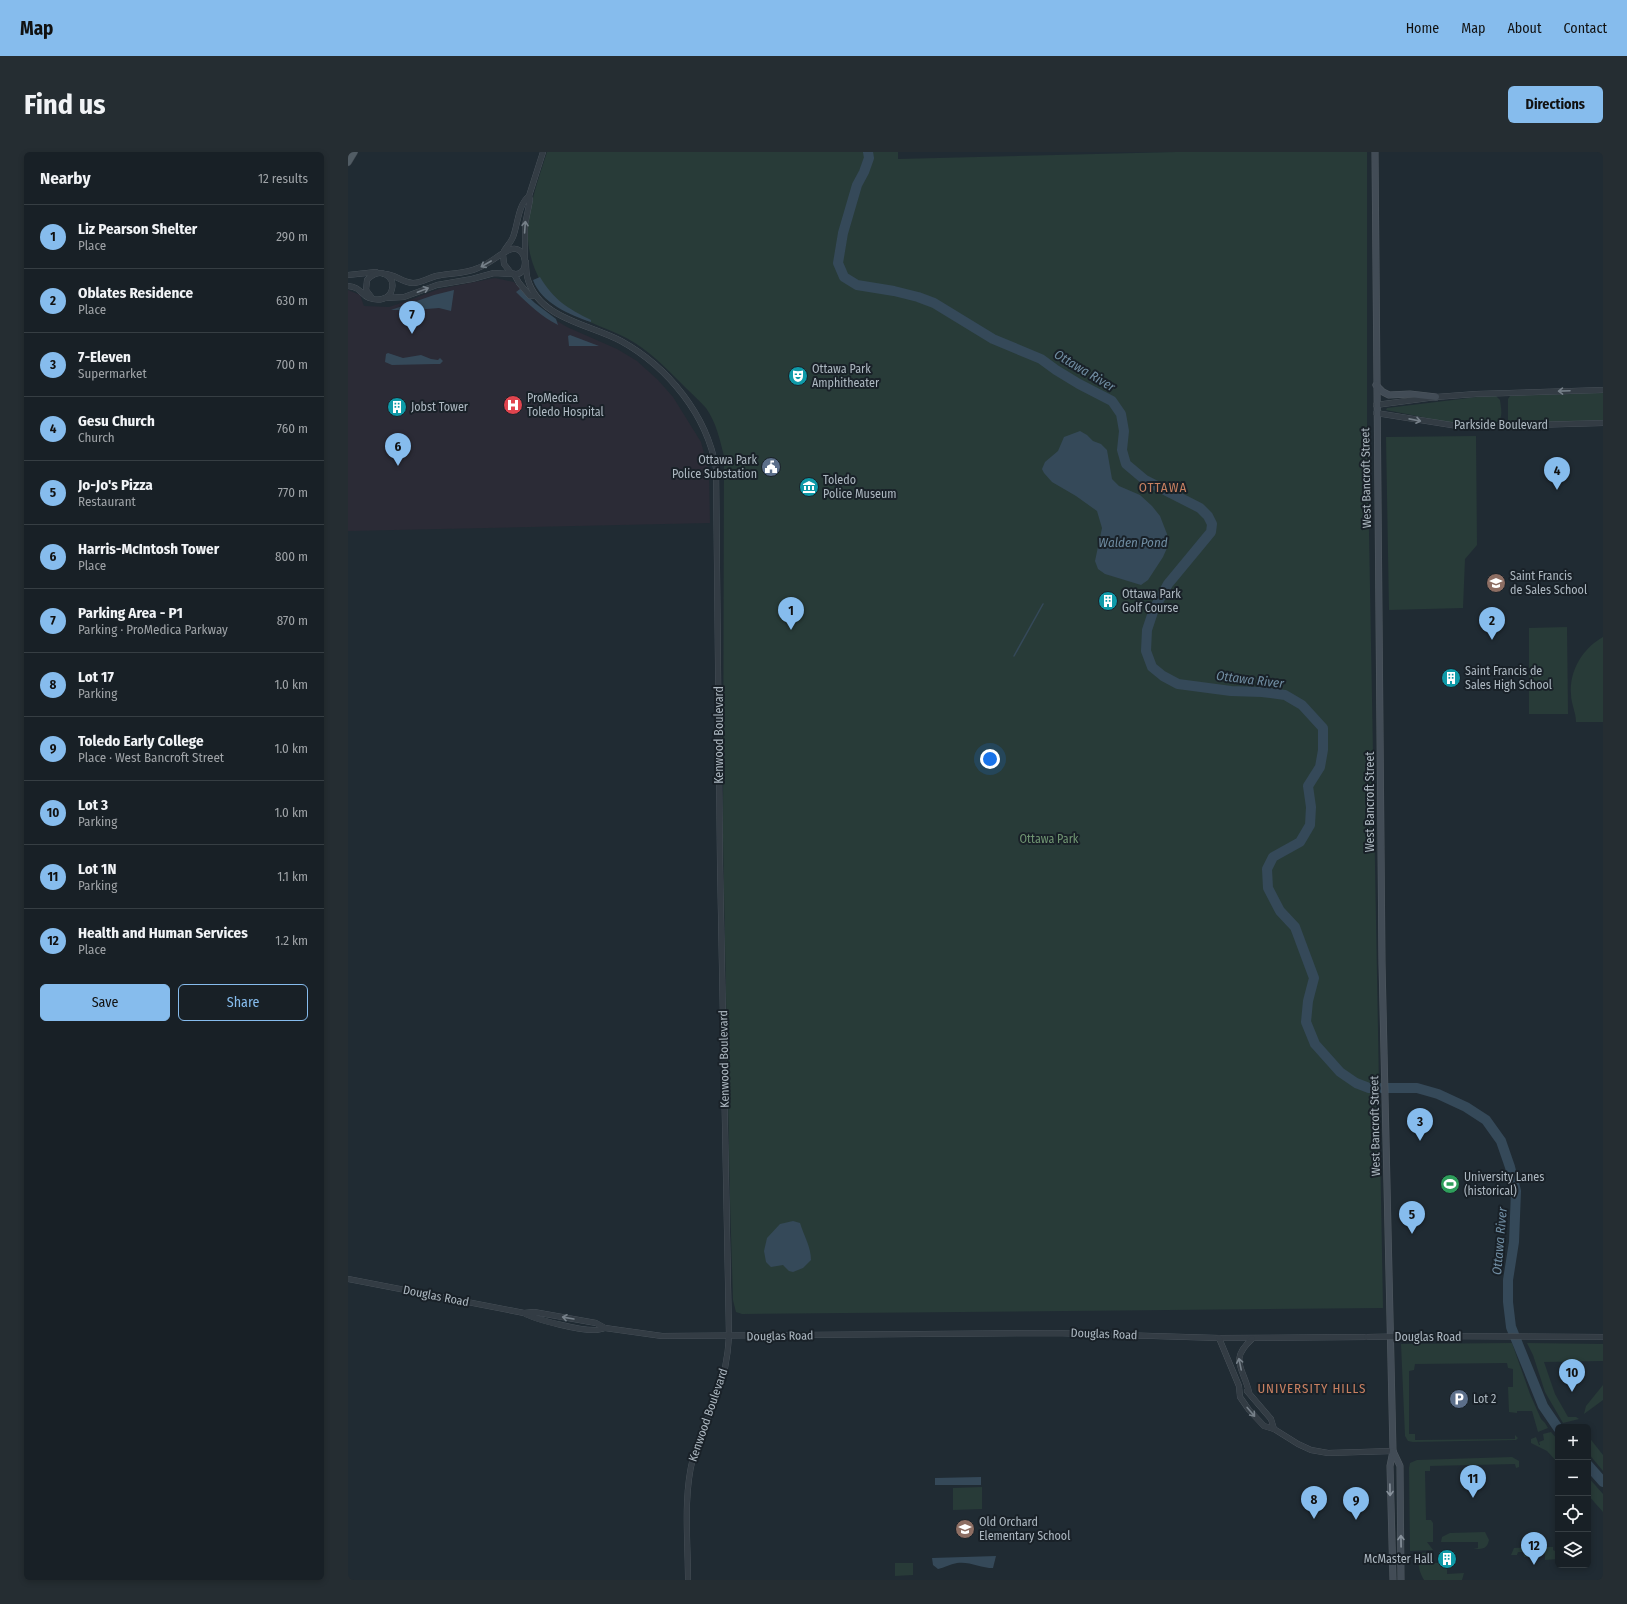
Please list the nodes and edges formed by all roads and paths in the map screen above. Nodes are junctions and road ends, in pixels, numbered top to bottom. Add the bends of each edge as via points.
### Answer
1 (354, 152) edge
2 (543, 152) edge
3 (1375, 152) edge
4 (348, 162) edge
5 (529, 196) junction
6 (504, 252) junction
7 (526, 260) junction
8 (381, 273) junction
9 (513, 274) junction
10 (348, 275) edge
11 (348, 286) edge
12 (535, 296) junction
13 (372, 298) junction
14 (385, 298) junction
15 (1376, 385) junction
16 (1603, 390) edge
17 (1436, 397) junction
18 (1376, 405) junction
19 (1376, 414) junction
20 (1603, 423) edge
21 (348, 1279) edge
22 (729, 1336) junction
23 (1219, 1338) junction
24 (1603, 1338) edge
25 (1252, 1339) junction
26 (1239, 1386) junction
27 (1249, 1392) junction
28 (1274, 1429) junction
29 (1393, 1451) junction
30 (688, 1580) edge
31 (1393, 1580) edge
32 (1401, 1580) edge

1 - 4 main road
2 - 5 street
3 - 15 main road, West Bancroft Street
5 - 6 street
7 -> 5 street via 524,230
6 - 7 street via 516,250
6 -> 8 street via 474,270 438,276 416,283 405,282 388,273
6 - 9 street via 504,264
7 - 9 street via 522,270
7 - 12 street via 527,278
8 - 10 street
8 - 13 street via 369,277 366,284 367,292
8 - 14 street via 390,278 392,286 391,293
9 - 12 street, Kenwood Boulevard via 530,296
14 -> 9 street via 404,297 437,285 492,274
11 - 13 street
12 - 22 street, Kenwood Boulevard via 562,317 610,336 639,353 661,372 688,402 702,425 714,455 717,478
13 - 14 street
15 - 17 main road via 1389,395
15 - 18 main road, West Bancroft Street
16 -> 17 street
17 - 18 street
18 - 19 main road, West Bancroft Street
19 -> 20 street, Parkside Boulevard via 1464,427
19 - 29 main road, West Bancroft Street via 1382,963
21 - 22 street, Douglas Road via 524,1313 534,1312 596,1323 605,1328 652,1336
22 - 23 street, Douglas Road via 1054,1333
22 - 30 street, Kenwood Boulevard via 723,1379 696,1446 691,1466 688,1492
23 - 25 street, Douglas Road
23 - 26 street
24 - 25 street, Douglas Road, bridge via 1419,1336
27 -> 25 street via 1239,1357
26 - 27 street
26 -> 28 street via 1240,1397 1249,1410 1264,1426
27 - 28 street via 1271,1419
28 - 29 street via 1311,1450 1328,1453
29 -> 31 main road, West Bancroft Street via 1390,1466
32 -> 29 main road, West Bancroft Street via 1400,1466

